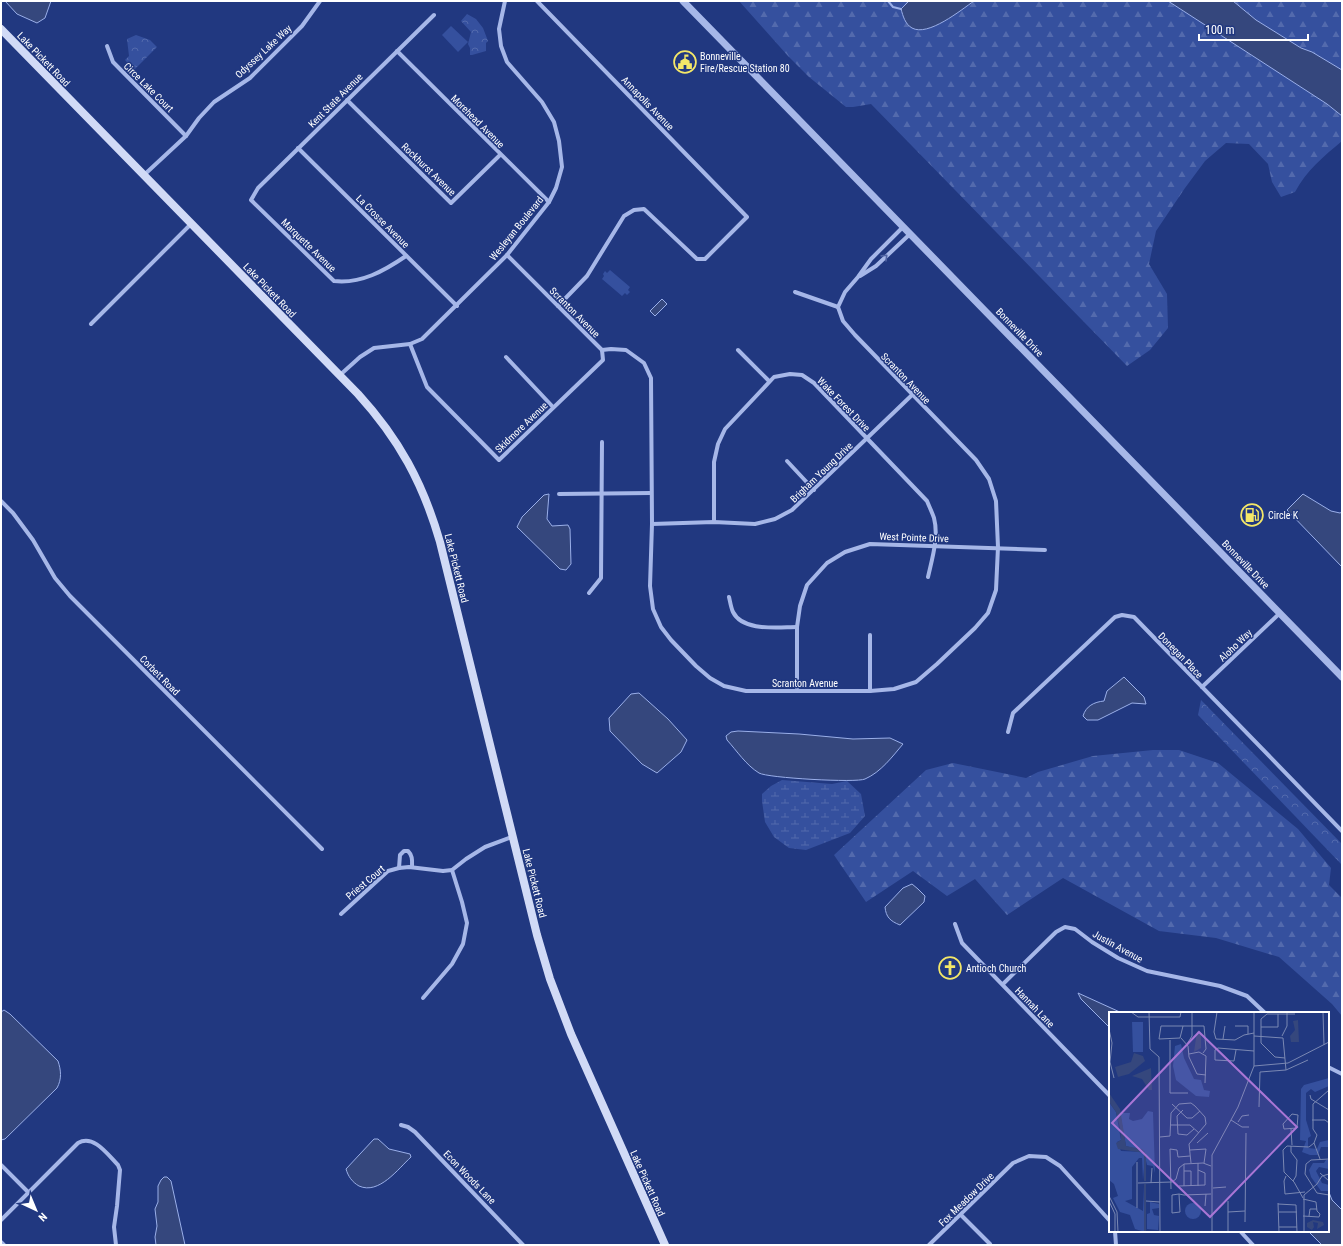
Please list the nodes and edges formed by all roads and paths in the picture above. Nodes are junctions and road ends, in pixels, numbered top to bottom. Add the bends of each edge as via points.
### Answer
1 (320, 1) edge
2 (505, 1) edge
3 (537, 1) edge
4 (683, 1) edge
5 (434, 15) dead end
6 (1, 29) edge
7 (107, 46) dead end
8 (397, 50) junction
9 (347, 100) junction
10 (186, 136) junction
11 (298, 148) junction
12 (500, 155) junction
13 (144, 176) junction
14 (251, 200) joint
15 (549, 202) junction
16 (192, 224) junction
17 (903, 227) junction
18 (910, 234) junction
19 (406, 256) junction
20 (507, 256) junction
21 (858, 277) junction
22 (795, 292) dead end
23 (457, 306) junction
24 (558, 306) junction
25 (838, 308) junction
26 (91, 324) dead end
27 (410, 344) junction
28 (602, 350) junction
29 (738, 350) dead end
30 (506, 356) dead end
31 (340, 375) junction
32 (769, 381) junction
33 (912, 395) junction
34 (553, 407) junction
35 (867, 438) junction
36 (602, 442) dead end
37 (787, 461) dead end
38 (814, 490) junction
39 (651, 493) junction
40 (559, 494) dead end
41 (601, 494) junction
42 (1, 501) edge
43 (714, 522) junction
44 (652, 524) junction
45 (934, 546) junction
46 (998, 547) junction
47 (1045, 550) dead end
48 (928, 577) dead end
49 (589, 593) dead end
50 (729, 596) dead end
51 (1280, 613) junction
52 (797, 627) junction
53 (870, 635) dead end
54 (1342, 677) edge
55 (1202, 687) junction
56 (797, 691) junction
57 (870, 692) junction
58 (1008, 732) dead end
59 (1342, 831) edge
60 (513, 836) junction
61 (322, 849) dead end
62 (412, 867) junction
63 (399, 868) junction
64 (452, 870) junction
65 (341, 914) dead end
66 (955, 924) dead end
67 (1002, 984) junction
68 (423, 998) dead end
69 (1264, 1012) edge
70 (1329, 1068) edge
71 (1342, 1074) edge
72 (1109, 1095) edge
73 (401, 1125) dead end
74 (1, 1165) edge
75 (28, 1192) junction
76 (961, 1215) junction
77 (1, 1220) edge
78 (1109, 1220) edge
79 (1115, 1232) edge
80 (1241, 1232) edge
81 (1, 1242) edge
82 (990, 1244) edge
83 (4, 1245) edge
84 (116, 1245) edge
85 (523, 1245) edge
86 (665, 1245) edge
87 (929, 1245) edge
88 (1116, 1245) edge
89 (1253, 1245) edge

1 - 10 street, Odyssey Lake Way via 302,26 250,78 214,102
2 - 15 street, Wesleyan Boulevard via 499,29 501,46 507,62 542,102 554,122 559,142 562,167
3 - 24 street, Annapolis Avenue via 747,217 705,259 697,259 644,209 634,210 624,216 587,276
4 - 17 street, Bonneville Drive
5 - 8 street, Kent State Avenue
6 - 13 main road, Lake Pickett Road
7 - 10 street, Circe Lake Court via 113,62
8 - 9 street, Kent State Avenue
8 - 12 street, Morehead Avenue
9 - 11 street, Kent State Avenue
9 - 12 street, Rockhurst Avenue via 450,203
10 - 13 street, Odyssey Lake Way
11 - 14 street, Kent State Avenue via 258,188
11 - 19 street, La Crosse Avenue
12 - 15 street, Morehead Avenue
13 - 16 main road, Lake Pickett Road
14 - 19 street, Marquette Avenue via 334,281 362,279 388,268
15 - 20 street, Wesleyan Boulevard
16 - 26 street
16 - 31 main road, Lake Pickett Road
17 - 18 street, Bonneville Drive
17 - 21 street via 871,259
21 -> 18 street via 876,266
18 - 51 street, Bonneville Drive
19 - 23 street, La Crosse Avenue
20 - 23 street, Wesleyan Boulevard
20 - 24 street, Scranton Avenue
21 - 25 street via 845,292
22 - 25 street
23 - 27 street, Wesleyan Boulevard via 422,339
24 - 28 street, Scranton Avenue
25 - 33 street, Scranton Avenue via 843,321
27 - 31 street, Wesleyan Boulevard via 374,348
27 - 34 street, Skidmore Avenue via 427,387 499,460
28 - 34 street, Skidmore Avenue via 603,360
28 - 39 street, Scranton Avenue via 626,350 644,363 651,378
29 - 32 street
30 - 34 street
31 - 60 main road, Lake Pickett Road via 387,428 407,459 426,499 444,560
32 - 35 street, Wake Forest Drive via 774,377 790,374 802,375 814,383
32 - 43 street, Wake Forest Drive via 725,429 718,444 714,462
33 - 35 street, Brigham Young Drive
33 - 46 street, Scranton Avenue via 976,460 989,479 996,501
35 - 38 street, Brigham Young Drive
35 - 45 street, Wake Forest Drive via 927,501 934,519
36 - 41 street
37 - 38 street
38 - 43 street, Brigham Young Drive via 792,510 775,519 755,524
39 - 41 street
39 - 44 street, Scranton Avenue
40 - 41 street
41 - 49 street via 601,578
42 - 61 street, Corbett Road via 33,540 55,578 70,596
43 - 44 street, Brigham Young Drive
44 - 56 street, Scranton Avenue via 650,586 653,609 661,628 671,640 696,666 724,686 746,691
45 - 46 street, West Pointe Drive
45 - 48 street, Wake Forest Drive
45 - 52 street, West Pointe Drive via 870,544 845,552 827,563 807,585
46 - 47 street, West Pointe Drive
46 - 57 street, Scranton Avenue via 996,590 988,613 975,628 916,682 894,689
50 - 52 street via 733,612 741,622 757,627
51 - 54 street, Bonneville Drive
51 - 55 street, Aloho Way
52 - 56 street, West Pointe Drive
53 - 57 street
55 - 58 street, Donegan Place via 1134,617 1122,615 1115,617 1013,713
55 - 59 street, Donegan Place
56 - 57 street, Scranton Avenue
60 - 64 street via 485,847
60 - 86 main road, Lake Pickett Road via 550,979
62 - 63 street, Priest Court
62 - 63 street via 410,853 404,851 400,855
62 - 64 street, Priest Court
63 - 65 street, Priest Court via 384,873
64 - 68 street via 467,923 463,944 452,964
66 - 67 street, Hannah Lane via 962,943
67 - 69 street, Justin Avenue via 1056,932 1065,927 1075,929 1118,958 1147,971 1220,986 1247,996
67 - 72 street, Hannah Lane
70 - 71 street
73 - 85 street, Econ Woods Lane via 415,1132
74 - 75 street
75 - 77 street
75 - 84 street via 78,1143 85,1140 96,1143 120,1170 114,1226
76 - 78 street, Fox Meadow Drive via 1013,1164 1030,1156 1046,1158 1060,1166
76 - 82 street
76 - 87 street, Fox Meadow Drive
79 - 88 street
80 - 89 street
81 - 83 street

